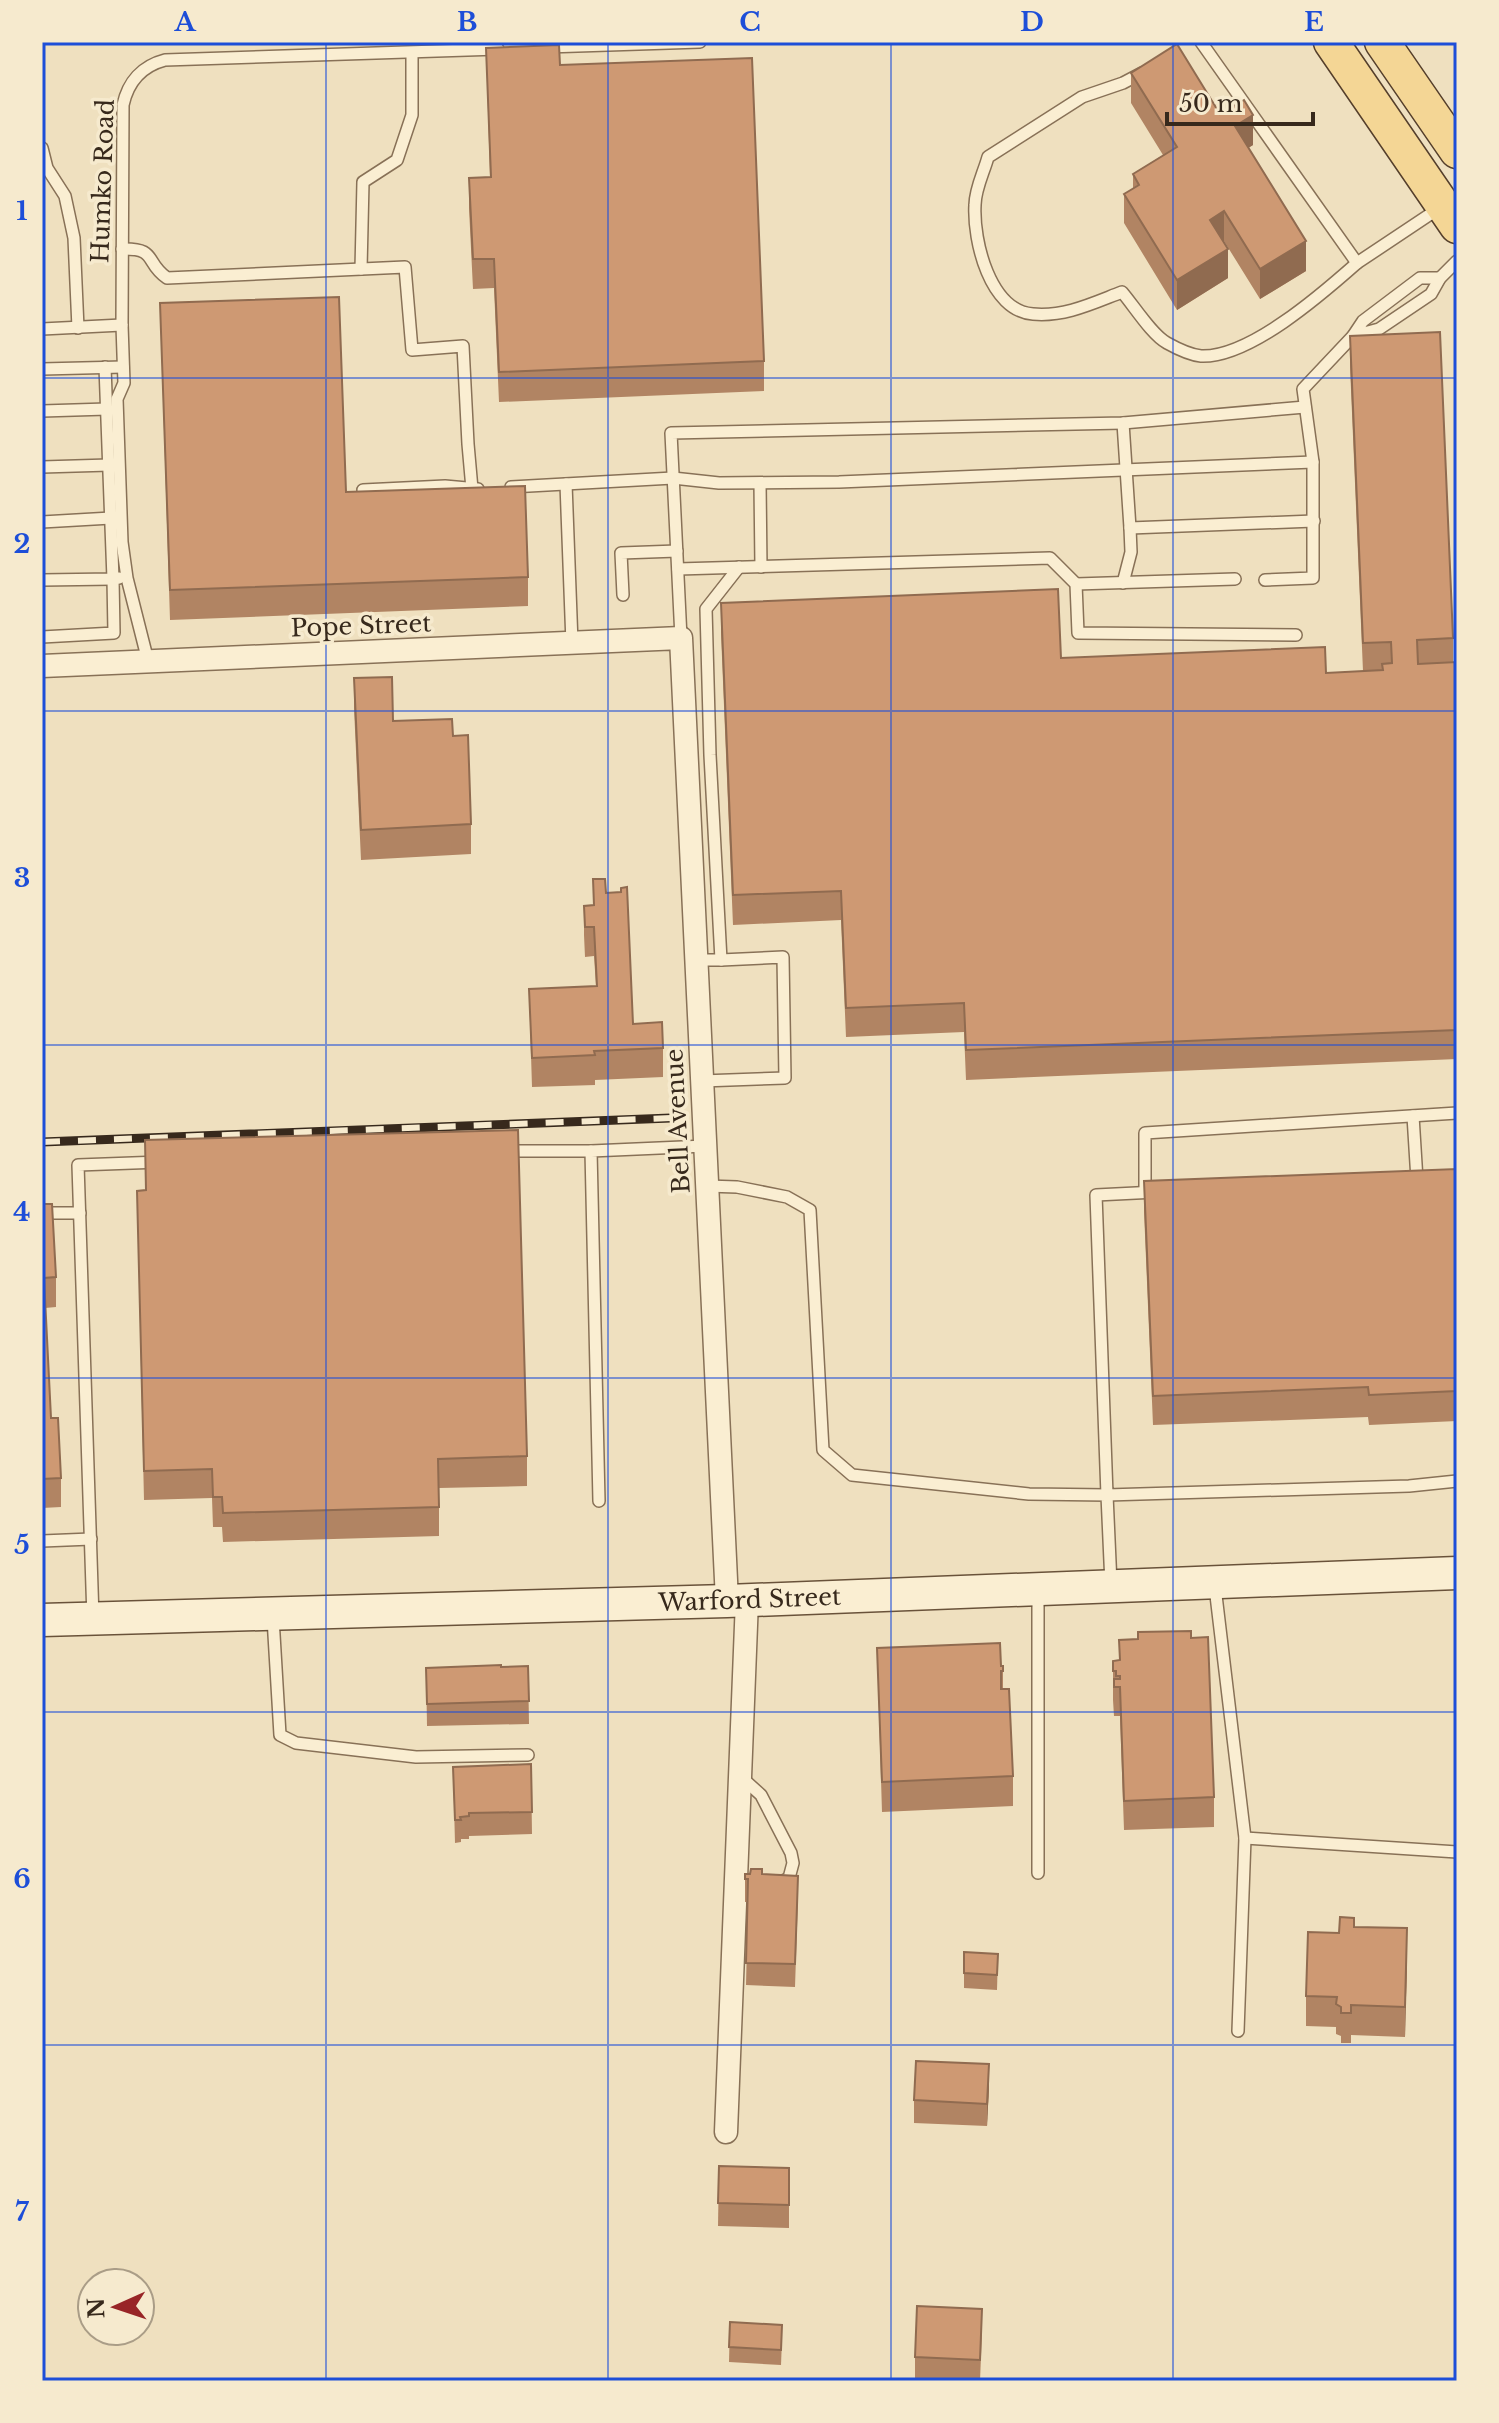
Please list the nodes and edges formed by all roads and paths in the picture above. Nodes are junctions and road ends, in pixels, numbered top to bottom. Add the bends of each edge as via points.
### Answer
1 (700, 42) edge
2 (1201, 42) edge
3 (1331, 42) edge
4 (1382, 42) edge
5 (530, 47) edge
6 (515, 48) edge
7 (412, 53) junction
8 (1151, 68) edge
9 (42, 148) edge
10 (1457, 151) edge
11 (46, 174) edge
12 (1450, 216) edge
13 (122, 249) junction
14 (1457, 261) edge
15 (1357, 263) junction
16 (361, 269) junction
17 (1440, 278) junction
18 (122, 325) junction
19 (78, 328) junction
20 (42, 329) edge
21 (1353, 336) junction
22 (105, 367) junction
23 (123, 367) junction
24 (42, 369) edge
25 (1305, 407) junction
26 (107, 409) junction
27 (42, 411) edge
28 (1123, 423) junction
29 (1313, 462) junction
30 (109, 465) junction
31 (42, 467) edge
32 (1126, 471) junction
33 (673, 478) junction
34 (760, 483) junction
35 (566, 484) junction
36 (472, 489) junction
37 (363, 490) edge
38 (111, 518) junction
39 (1314, 521) junction
40 (42, 522) edge
41 (1130, 528) junction
42 (677, 551) junction
43 (739, 567) junction
44 (761, 567) junction
45 (678, 569) junction
46 (127, 578) junction
47 (113, 579) junction
48 (1235, 579) dead end
49 (42, 580) edge
50 (1265, 580) dead end
51 (1123, 583) junction
52 (1076, 584) junction
53 (623, 595) dead end
54 (1296, 635) dead end
55 (42, 637) edge
56 (681, 638) junction
57 (572, 643) junction
58 (148, 661) junction
59 (42, 666) edge
60 (697, 960) junction
61 (721, 960) junction
62 (702, 1081) junction
63 (1457, 1113) edge
64 (1413, 1116) junction
65 (705, 1146) junction
66 (486, 1151) edge
67 (591, 1151) junction
68 (173, 1162) edge
69 (1430, 1179) edge
70 (1417, 1180) junction
71 (1401, 1181) edge
72 (707, 1186) junction
73 (1145, 1192) junction
74 (1161, 1192) edge
75 (42, 1213) edge
76 (80, 1213) junction
77 (1457, 1481) edge
78 (1107, 1495) junction
79 (599, 1501) dead end
80 (91, 1539) junction
81 (42, 1541) edge
82 (1457, 1573) edge
83 (1215, 1582) junction
84 (1111, 1586) junction
85 (1038, 1589) junction
86 (737, 1600) junction
87 (273, 1614) junction
88 (93, 1619) junction
89 (42, 1620) edge
90 (528, 1755) dead end
91 (740, 1776) junction
92 (1245, 1838) junction
93 (1457, 1852) edge
94 (1038, 1873) dead end
95 (763, 1884) edge
96 (1238, 2031) dead end
97 (726, 2132) dead end

1 - 5 lane
2 - 15 lane
3 - 12 main road
4 - 10 main road
6 - 7 lane, Humko Road
7 - 13 lane, Humko Road via 165,60 147,67 133,81 123,105
7 - 16 lane via 412,115 397,160 363,182
8 - 15 lane via 1082,97 988,157 974,203 978,242 993,286 1011,308 1032,314 1065,313 1122,292 1164,341 1198,356 1219,354 1283,323
9 - 11 lane
11 - 19 lane via 65,196 74,238
12 - 15 lane
13 - 16 lane via 140,249 167,278
13 - 18 lane, Humko Road
14 - 17 lane
16 - 36 lane via 405,267 412,350 463,346
17 - 21 lane via 1431,294 1379,329
17 - 21 lane via 1420,278 1363,321
18 - 19 lane
18 - 23 lane, Humko Road
19 - 20 lane
21 - 25 lane via 1303,389
22 - 23 lane
22 - 24 lane
22 - 26 lane
23 - 46 lane, Humko Road via 117,399
25 - 28 lane
25 - 29 lane
26 - 27 lane
26 - 30 lane
28 - 32 lane
28 - 33 lane via 671,433
29 - 32 lane
29 - 39 lane
30 - 31 lane
30 - 38 lane
32 - 34 lane
32 - 41 lane
33 - 34 lane
33 - 35 lane
33 - 42 lane
34 - 44 lane
35 - 36 lane
35 - 57 lane
36 - 37 lane
38 - 40 lane
38 - 47 lane
39 - 41 lane
39 - 50 lane via 1313,578
41 - 51 lane via 1131,552
42 - 45 lane
42 - 53 lane via 621,553
43 - 44 lane
43 - 45 lane
43 - 61 lane via 706,609
44 - 52 lane via 1050,558
45 - 56 lane
46 - 47 lane
46 - 58 lane, Humko Road
47 - 49 lane
47 - 55 lane via 114,633
48 - 51 lane
51 - 52 lane
52 - 54 lane via 1078,633
56 - 57 street, Pope Street
56 - 60 street, Bell Avenue
57 - 58 street, Pope Street
58 - 59 street, Pope Street
60 - 61 lane
60 - 62 street, Bell Avenue
61 - 62 lane via 783,957 785,1078
62 - 65 street, Bell Avenue
63 - 64 lane
64 - 70 lane
64 - 73 lane via 1145,1133
65 - 67 lane
65 - 72 street, Bell Avenue
66 - 67 lane
67 - 79 lane
68 - 76 lane via 78,1165
69 - 70 lane
70 - 71 lane
72 - 78 lane via 787,1197 810,1210 823,1450 852,1475 1029,1494
72 - 86 street, Bell Avenue
73 - 74 lane
73 - 78 lane via 1096,1195
75 - 76 lane
76 - 80 lane
77 - 78 lane
78 - 84 lane
80 - 81 lane
80 - 88 lane
82 - 83 main road, Warford Street
83 - 84 main road, Warford Street
83 - 92 lane
84 - 85 main road, Warford Street
85 - 86 main road, Warford Street
85 - 94 lane
86 - 87 main road, Warford Street
86 - 91 street, Bell Avenue
87 - 88 main road, Warford Street
87 - 90 lane via 280,1735 296,1743 416,1757
88 - 89 main road, Warford Street
91 - 95 lane via 761,1795 791,1853 789,1878
91 - 97 street, Bell Avenue via 742,1884
92 - 93 lane
92 - 96 lane

